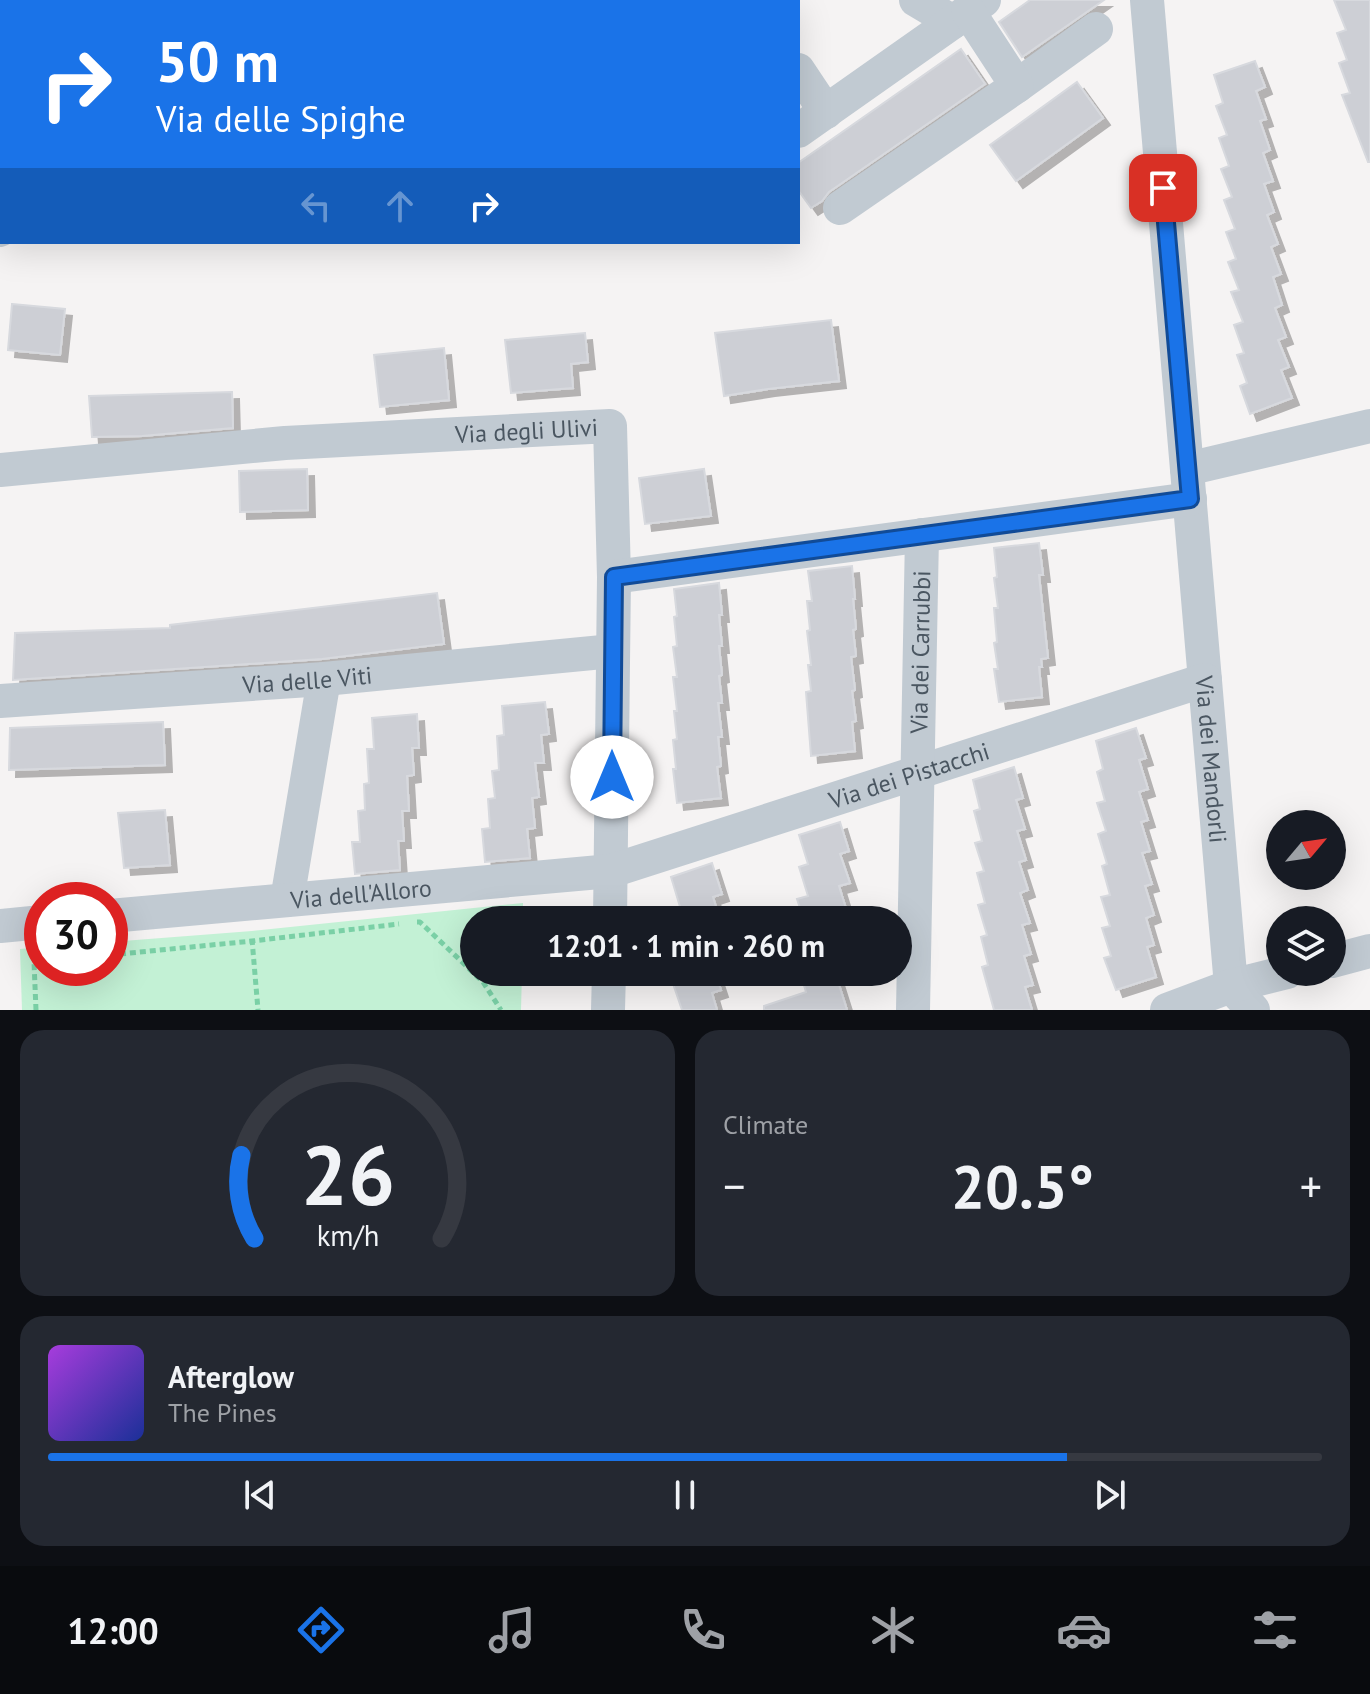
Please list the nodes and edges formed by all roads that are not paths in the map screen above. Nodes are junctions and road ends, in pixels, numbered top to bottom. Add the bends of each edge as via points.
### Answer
1 (916, 0) edge
2 (1147, 0) edge
3 (968, 11) edge
4 (1096, 29) dead end
5 (800, 73) edge
6 (1017, 86) junction
7 (826, 112) junction
8 (800, 130) edge
9 (840, 208) dead end
10 (1370, 426) edge
11 (0, 470) edge
12 (1188, 484) junction
13 (922, 535) junction
14 (614, 577) junction
15 (613, 651) junction
16 (324, 679) junction
17 (1205, 680) junction
18 (0, 701) edge
19 (917, 773) junction
20 (611, 871) junction
21 (287, 900) junction
22 (610, 906) edge
23 (128, 914) edge
24 (24, 924) edge
25 (0, 926) edge
26 (1370, 951) edge
27 (1346, 957) edge
28 (1266, 984) edge
29 (609, 986) edge
30 (1242, 998) edge
31 (608, 1010) edge
32 (913, 1010) edge
33 (1167, 1010) edge

1 - 3 street
2 - 12 street, Via dei Mandorli
3 - 6 street
3 - 7 street
4 - 6 street
5 - 7 street
6 - 9 street
7 - 8 street
10 - 12 street
11 - 14 street, Via degli Ulivi via 285,443 610,426
12 - 13 street
12 - 17 street, Via dei Mandorli
13 - 14 street
13 - 19 street, Via dei Carrubbi
14 - 15 street, Via degli Ulivi
15 - 16 street, Via delle Viti
15 - 20 street, Via degli Ulivi
16 - 18 street, Via delle Viti
16 - 21 street
17 - 19 street, Via dei Pistacchi
17 - 30 street, Via dei Mandorli
19 - 20 street, Via dei Pistacchi
19 - 32 street, Via dei Carrubbi
20 - 21 street, Via dell'Alloro
20 - 22 street, Via degli Ulivi
21 - 23 street, Via dell'Alloro
24 - 25 street
26 - 27 street
28 - 30 street
29 - 31 street
30 - 33 street

